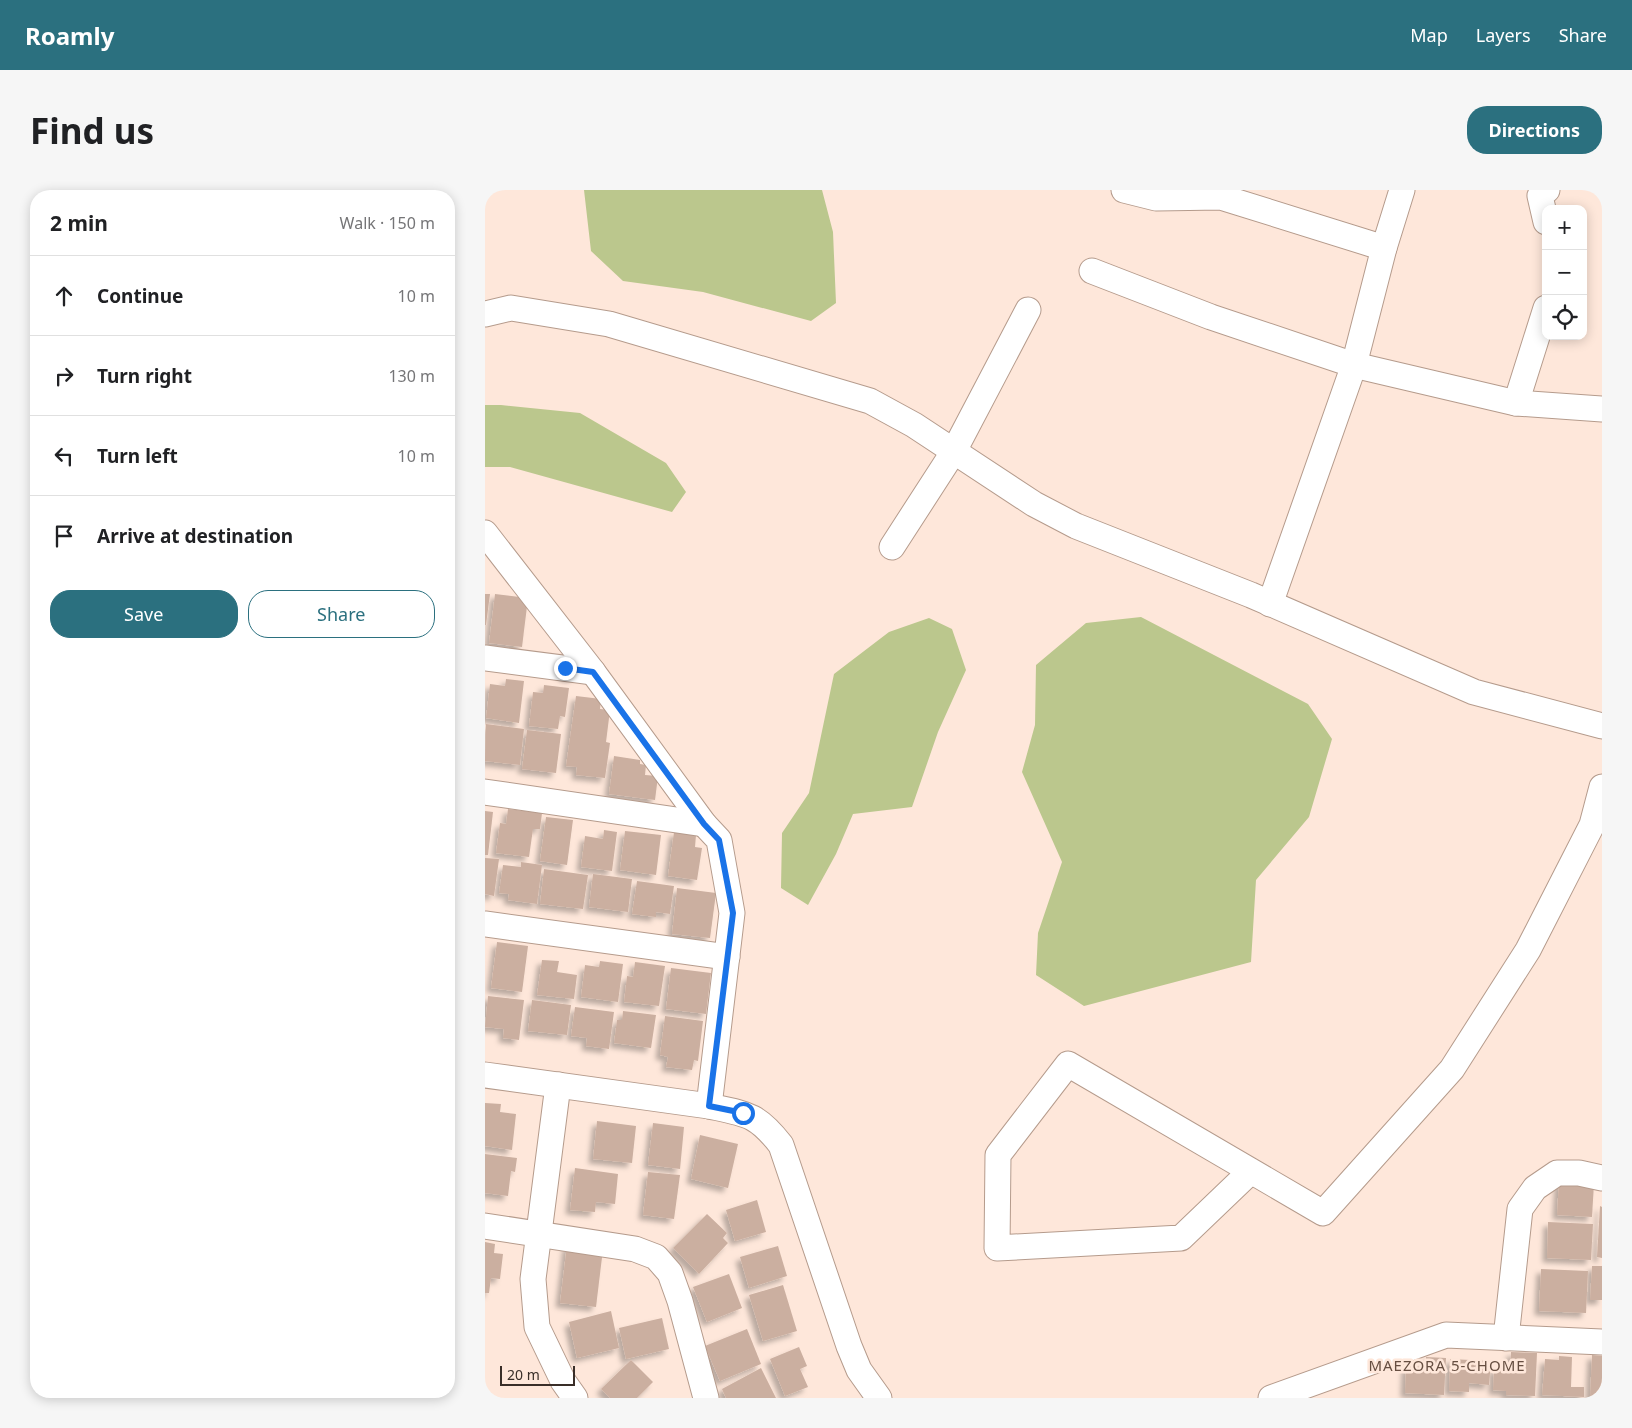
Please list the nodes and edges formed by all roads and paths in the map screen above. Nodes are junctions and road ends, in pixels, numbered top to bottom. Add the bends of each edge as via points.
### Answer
1 (1125, 190) edge
2 (1402, 190) edge
3 (1547, 190) edge
4 (1222, 194) edge
5 (1542, 205) edge
6 (1384, 248) junction
7 (1092, 271) dead end
8 (1028, 310) dead end
9 (485, 314) edge
10 (1542, 321) edge
11 (1355, 365) junction
12 (1516, 403) junction
13 (1602, 409) edge
14 (954, 451) junction
15 (485, 534) edge
16 (893, 546) dead end
17 (1270, 604) junction
18 (485, 658) edge
19 (593, 672) junction
20 (1602, 726) edge
21 (1602, 787) edge
22 (485, 792) edge
23 (704, 824) junction
24 (485, 924) edge
25 (727, 957) junction
26 (485, 1075) edge
27 (558, 1085) junction
28 (709, 1106) junction
29 (1251, 1171) junction
30 (1602, 1178) edge
31 (485, 1226) edge
32 (539, 1233) junction
33 (1506, 1338) junction
34 (1602, 1342) edge
35 (575, 1398) edge
36 (706, 1398) edge
37 (879, 1398) edge
38 (1271, 1398) edge

1 - 4 street via 1156,198
2 - 6 street
3 - 5 street via 1540,196
4 - 6 street
6 - 11 street
7 - 11 street via 1211,317
8 - 14 street
9 - 14 street via 511,308 609,324 826,386 870,401
10 - 12 street
11 - 12 street
11 - 17 street
12 - 13 street
14 - 16 street
14 - 17 street via 1033,504 1076,526
15 - 19 street
17 - 20 street via 1474,692
18 - 19 street
19 - 23 street
21 - 29 street via 1592,825 1528,950 1452,1069 1323,1213
22 - 23 street
23 - 25 street via 719,840 733,913
24 - 25 street
25 - 28 street
26 - 27 street
27 - 28 street
27 - 32 street
28 - 37 street via 743,1113 766,1125 781,1145 849,1346 859,1370
29 - 29 street via 1181,1238 997,1248 998,1155 1068,1064
30 - 33 street via 1557,1173 1535,1188 1520,1209
31 - 32 street
32 - 35 street via 533,1279 537,1327 563,1381
32 - 36 street via 635,1249 656,1257 670,1273
33 - 34 street
33 - 38 street via 1445,1335

